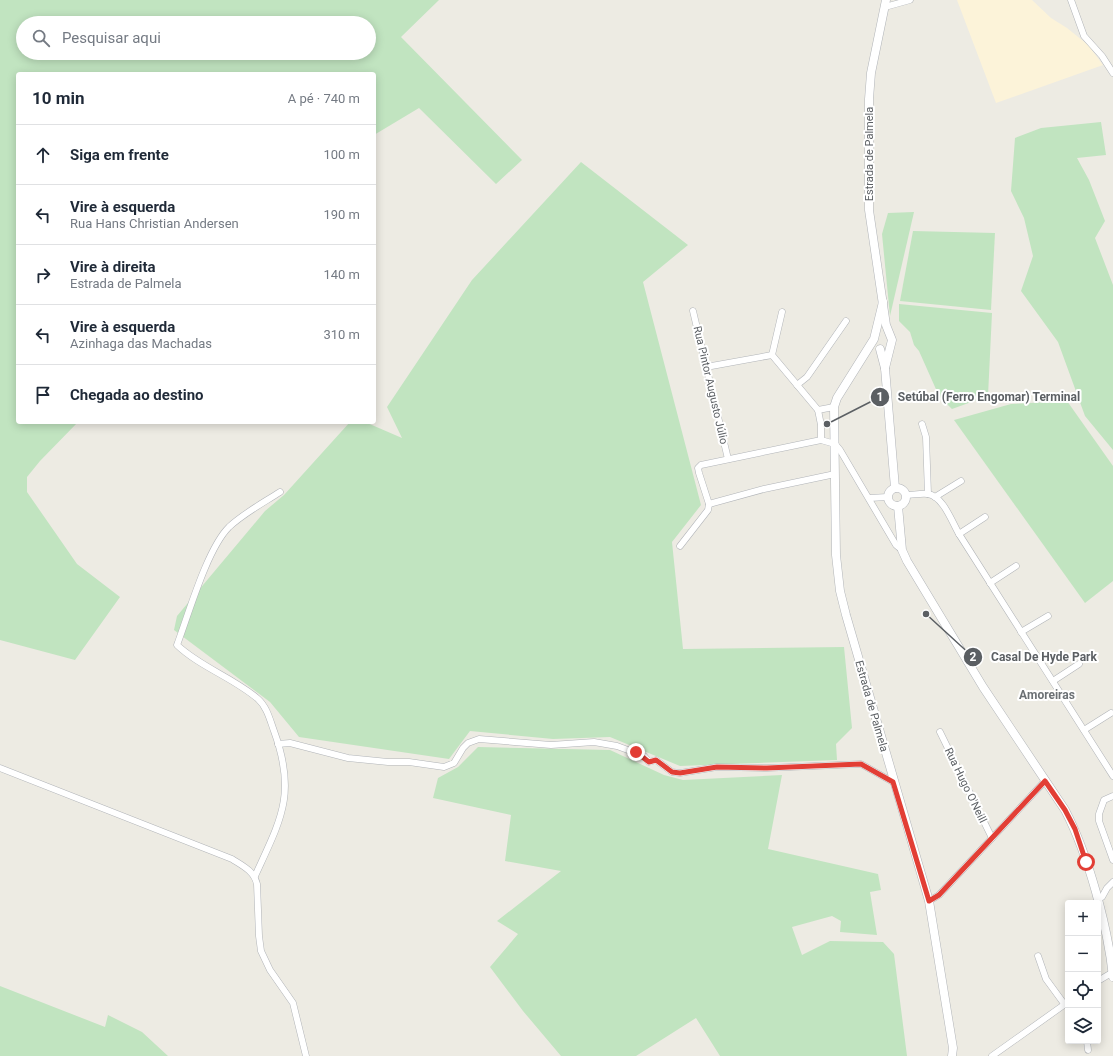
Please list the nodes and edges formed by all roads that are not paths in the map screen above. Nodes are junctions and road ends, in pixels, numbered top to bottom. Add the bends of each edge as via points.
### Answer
1 (910, 0) edge
2 (1071, 0) edge
3 (885, 4) edge
4 (1113, 73) edge
5 (883, 302) junction
6 (693, 311) dead end
7 (782, 312) dead end
8 (846, 320) dead end
9 (890, 335) junction
10 (875, 337) junction
11 (891, 346) junction
12 (879, 349) junction
13 (772, 355) junction
14 (862, 358) junction
15 (706, 367) junction
16 (885, 368) junction
17 (796, 385) junction
18 (834, 407) junction
19 (818, 410) junction
20 (922, 424) dead end
21 (821, 440) junction
22 (836, 444) junction
23 (728, 459) junction
24 (835, 474) junction
25 (961, 481) dead end
26 (895, 488) junction
27 (280, 492) dead end
28 (928, 494) junction
29 (906, 495) junction
30 (935, 496) junction
31 (887, 497) junction
32 (870, 498) junction
33 (709, 504) junction
34 (898, 506) junction
35 (985, 517) dead end
36 (958, 534) junction
37 (680, 546) dead end
38 (902, 550) junction
39 (1016, 566) dead end
40 (990, 583) junction
41 (1048, 616) dead end
42 (1021, 632) junction
43 (1079, 664) dead end
44 (1053, 681) junction
45 (1111, 713) dead end
46 (1084, 730) junction
47 (940, 732) dead end
48 (278, 744) junction
49 (0, 768) edge
50 (1113, 776) edge
51 (1045, 781) junction
52 (893, 782) junction
53 (1113, 796) edge
54 (992, 838) junction
55 (1113, 860) edge
56 (255, 876) junction
57 (1113, 882) edge
58 (1097, 899) junction
59 (929, 901) junction
60 (1038, 956) dead end
61 (1113, 972) edge
62 (1113, 977) edge
63 (1101, 979) edge
64 (1065, 1003) edge
65 (1065, 1005) edge
66 (1087, 1044) edge
67 (1088, 1050) dead end
68 (306, 1056) edge
69 (952, 1056) edge
70 (992, 1056) edge

1 - 3 street
2 - 4 street via 1084,36
3 - 5 street, Estrada de Palmela via 871,73 869,99 869,210
5 - 9 street, Estrada de Palmela
5 - 10 street, Estrada de Palmela
6 - 15 street, Rua Pintor Augusto Júlio
7 - 13 street
8 - 17 street via 807,377
9 - 10 street via 883,332
9 - 11 street
10 - 12 street via 874,344
10 - 14 street, Estrada de Palmela
11 - 12 street via 885,350
11 - 16 street
12 - 14 street, Estrada de Palmela
12 - 16 street
13 - 15 street
13 - 17 street
14 - 18 street, Estrada de Palmela
15 - 23 street, Rua Pintor Augusto Júlio
16 - 26 street
17 - 19 street
18 - 19 street
18 - 22 street, Estrada de Palmela
19 - 21 street
20 - 28 street via 926,437
21 - 22 street
21 - 23 street
22 - 24 street, Estrada de Palmela
22 - 32 street
23 - 33 street via 701,465 698,468
24 - 33 street
24 - 52 street, Estrada de Palmela via 836,555 840,592
25 - 30 street
26 - 29 street via 903,490
26 - 31 street
27 - 48 street via 235,522 220,538 177,645 257,698 266,710
28 - 29 street
28 - 30 street
29 - 34 street via 905,501
30 - 36 street via 941,502
31 - 32 street
31 - 34 street via 892,504
32 - 38 street
33 - 37 street via 705,515
34 - 38 street
35 - 36 street
36 - 40 street
38 - 51 street via 906,561 984,687
39 - 40 street
40 - 42 street
41 - 42 street
42 - 44 street
43 - 44 street
44 - 46 street
45 - 46 street
46 - 50 street
47 - 54 street, Rua Hugo O'Neill
48 - 52 street via 290,743 348,758 444,767 454,763 468,743 479,739 551,745 594,742 630,750 644,756 649,762 656,760 672,772 717,767 767,768 861,764
48 - 56 street via 285,772 285,797 278,825
49 - 56 street via 232,859
51 - 54 street
51 - 58 street via 1075,829
52 - 59 street, Estrada de Palmela
53 - 55 street via 1104,800 1098,818
54 - 59 street via 939,895
56 - 68 street via 261,951 270,970 293,1004
57 - 58 street via 1102,897
58 - 61 street
59 - 69 street, Estrada de Palmela via 953,1048
60 - 64 street via 1046,979
61 - 62 street
61 - 63 street
65 - 70 street
66 - 67 street

